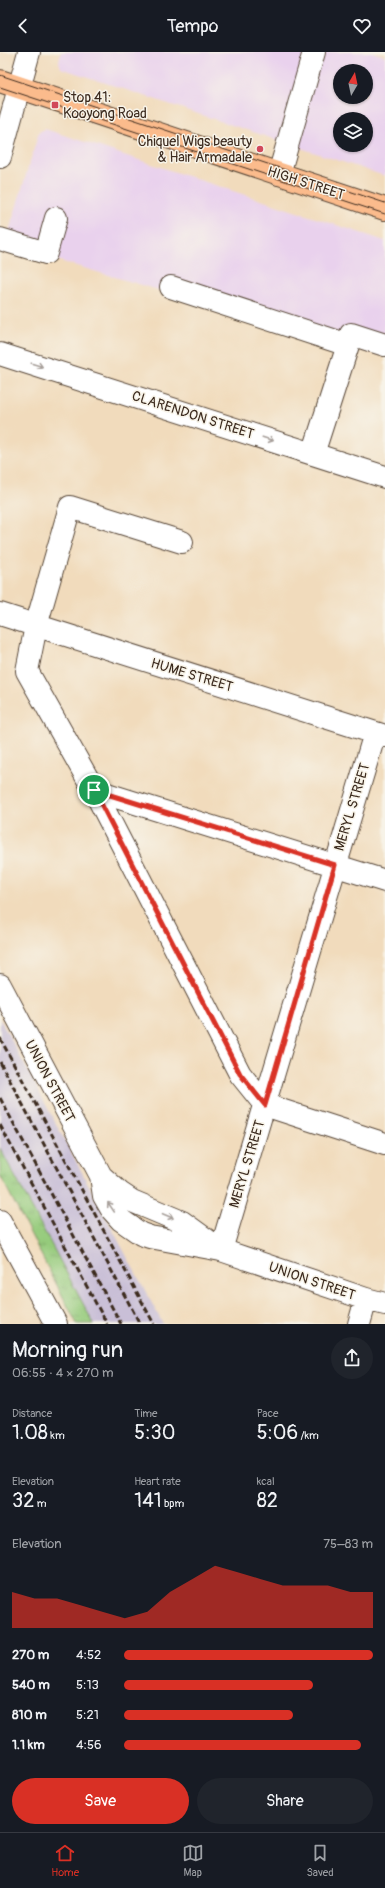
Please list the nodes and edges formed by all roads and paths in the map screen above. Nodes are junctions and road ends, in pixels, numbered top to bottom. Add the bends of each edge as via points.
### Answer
1 (29, 52) edge
2 (314, 52) edge
3 (10, 85) edge
4 (0, 157) edge
5 (279, 174) junction
6 (385, 209) edge
7 (56, 218) dead end
8 (0, 239) edge
9 (171, 287) dead end
10 (348, 345) junction
11 (385, 345) edge
12 (0, 354) edge
13 (313, 454) junction
14 (385, 477) edge
15 (182, 542) dead end
16 (0, 614) edge
17 (36, 626) junction
18 (380, 734) edge
19 (94, 790) junction
20 (335, 865) junction
21 (385, 881) edge
22 (0, 985) edge
23 (265, 1105) junction
24 (385, 1144) edge
25 (0, 1221) edge
26 (221, 1250) junction
27 (379, 1303) edge
28 (56, 1324) edge
29 (359, 1324) edge

1 - 3 street
2 - 5 street
3 - 4 street
3 - 5 main road, HIGH STREET
5 - 6 main road, HIGH STREET
7 - 8 street via 46,254
9 - 10 street
10 - 11 street via 351,334
10 - 13 street
12 -> 13 street, CLARENDON STREET
13 - 14 street, CLARENDON STREET
15 - 17 street via 70,508
16 - 17 street, HUME STREET
17 - 18 street, HUME STREET
17 - 19 street via 27,671
18 - 20 street, MERYL STREET
19 - 20 street
19 - 23 street via 240,1074
20 - 21 street
20 - 23 street, MERYL STREET
22 - 26 street, UNION STREET via 101,1176 120,1193 182,1222
23 - 24 street
23 - 26 street, MERYL STREET
25 - 28 street
26 - 27 street, UNION STREET
27 - 29 street

